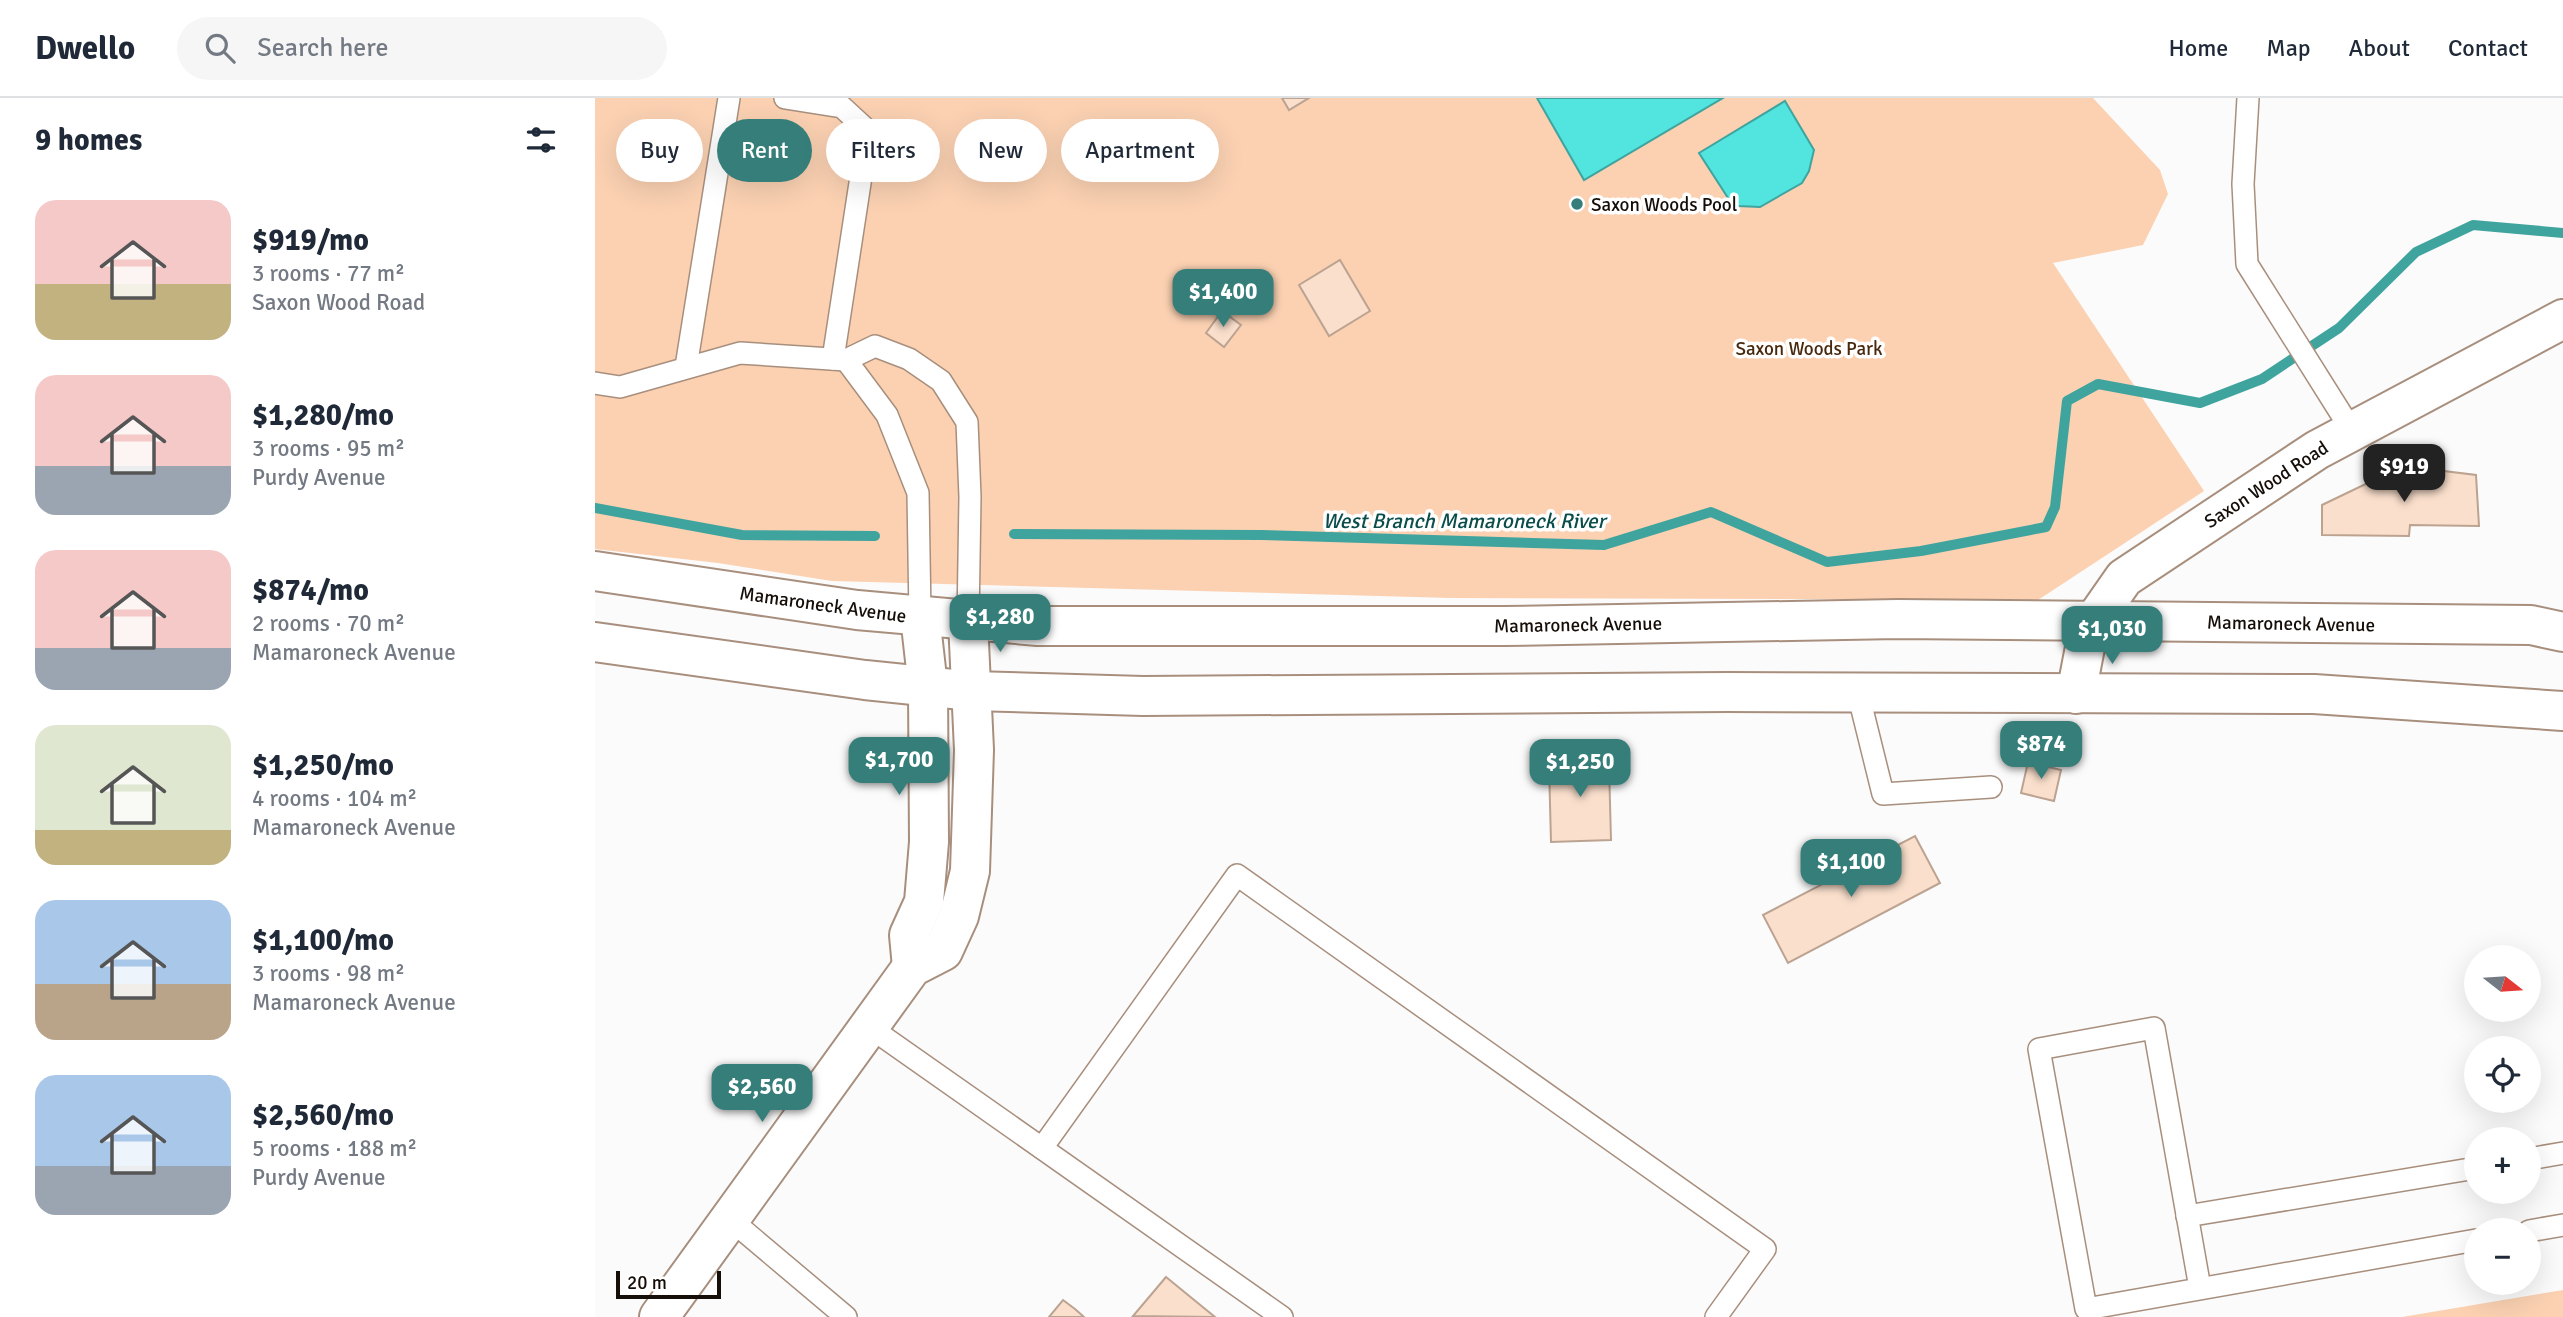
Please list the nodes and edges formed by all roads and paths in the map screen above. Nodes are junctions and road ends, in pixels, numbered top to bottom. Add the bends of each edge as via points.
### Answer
1 (729, 98) edge
2 (785, 98) edge
3 (2248, 98) edge
4 (843, 103) edge
5 (2563, 319) edge
6 (840, 360) junction
7 (685, 368) junction
8 (595, 383) edge
9 (2352, 431) junction
10 (595, 571) edge
11 (920, 616) junction
12 (968, 621) junction
13 (2094, 621) junction
14 (2563, 632) edge
15 (595, 642) edge
16 (928, 687) junction
17 (972, 691) junction
18 (1858, 693) junction
19 (2076, 694) junction
20 (2563, 711) edge
21 (1991, 788) dead end
22 (912, 967) junction
23 (868, 1026) junction
24 (1042, 1148) junction
25 (2563, 1153) edge
26 (2541, 1157) edge
27 (2464, 1170) edge
28 (2187, 1216) junction
29 (731, 1220) junction
30 (2563, 1225) edge
31 (2541, 1229) edge
32 (2464, 1242) edge
33 (2200, 1288) junction
34 (659, 1317) edge
35 (846, 1317) edge
36 (1282, 1317) edge
37 (1716, 1317) edge

1 - 7 lane
2 - 4 lane
3 - 9 lane via 2243,184 2247,264
4 - 6 lane via 869,131
5 - 9 main road, Saxon Wood Road
6 - 7 lane via 740,353
6 - 11 lane via 887,415 918,493
6 - 12 lane via 875,346 909,359 941,381 967,422
7 - 8 lane via 620,387
9 - 13 main road, Saxon Wood Road via 2316,450 2124,578
10 - 11 main road, Mamaroneck Avenue
11 - 12 main road, Mamaroneck Avenue
11 - 16 main road
12 - 13 main road, Mamaroneck Avenue via 1038,626 1505,626 1898,619
12 - 17 main road
13 - 14 main road, Mamaroneck Avenue via 2531,625
13 - 19 main road, Saxon Wood Road
15 - 16 main road
16 - 17 main road
16 - 22 main road via 929,842 924,902 909,935
17 - 18 main road via 1143,696
17 - 22 main road via 970,871 959,916 943,951
18 - 19 main road
18 - 21 lane via 1883,794
19 - 20 main road via 2314,694
22 - 23 main road
23 - 24 lane
23 - 29 main road
24 - 36 lane
24 - 37 lane via 1237,875 1765,1249
25 - 26 lane
27 - 28 lane
28 - 33 lane
28 - 33 lane via 2154,1028 2039,1049 2086,1309
29 - 34 main road
29 - 35 lane
30 - 31 lane
32 - 33 lane

